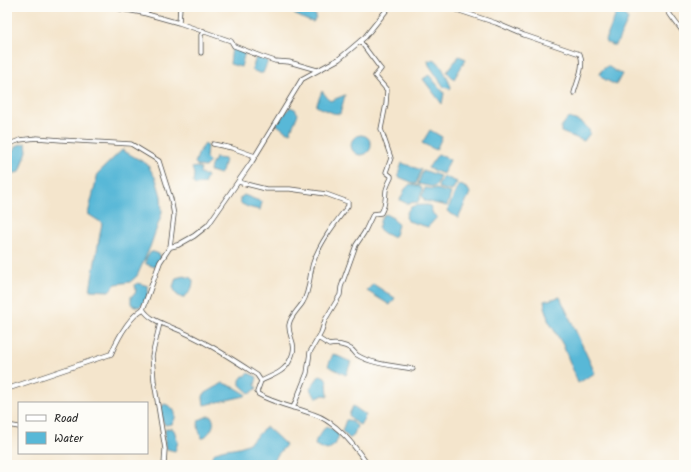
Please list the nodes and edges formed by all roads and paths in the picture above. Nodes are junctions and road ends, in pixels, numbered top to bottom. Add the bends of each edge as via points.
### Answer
1 (110, 7) edge
2 (180, 7) edge
3 (389, 7) edge
4 (448, 7) edge
5 (666, 7) edge
6 (179, 23) junction
7 (204, 31) junction
8 (684, 34) edge
9 (360, 41) junction
10 (201, 53) dead end
11 (317, 70) junction
12 (574, 93) dead end
13 (213, 144) dead end
14 (7, 145) edge
15 (255, 156) junction
16 (238, 182) junction
17 (170, 247) junction
18 (144, 309) junction
19 (160, 323) junction
20 (318, 338) junction
21 (413, 369) dead end
22 (261, 381) junction
23 (7, 389) edge
24 (293, 408) junction
25 (7, 425) edge
26 (18, 427) edge
27 (164, 465) edge
28 (368, 465) edge

1 - 6 street
2 - 6 street
3 - 9 street
4 - 12 street via 580,54 582,61
5 - 8 street
6 - 7 street
7 - 10 street
7 - 11 street via 263,57
9 - 11 street via 339,59
9 - 20 street via 381,69 375,76 387,90 381,129 391,158 386,172 391,178 386,190 384,209 381,213 373,214 356,245 340,295
11 - 15 street via 302,79
13 - 15 street
14 - 17 street via 37,138 131,144 159,161 174,215
15 - 16 street
16 - 17 street via 208,225 183,242
16 - 22 street via 266,189 326,194 348,202 348,206 317,252 304,301 291,319 289,325 294,349 290,361 276,375
17 - 18 street via 160,262
18 - 19 street via 146,314
18 - 23 street via 138,312 117,339 111,354
19 - 22 street via 222,352 257,375
19 - 27 street via 152,356 165,449
20 - 21 street via 329,345 350,348 358,356 382,364
20 - 24 street via 310,352 307,373
22 - 24 street via 258,394
24 - 28 street via 314,414 329,422 355,446
25 - 26 street

